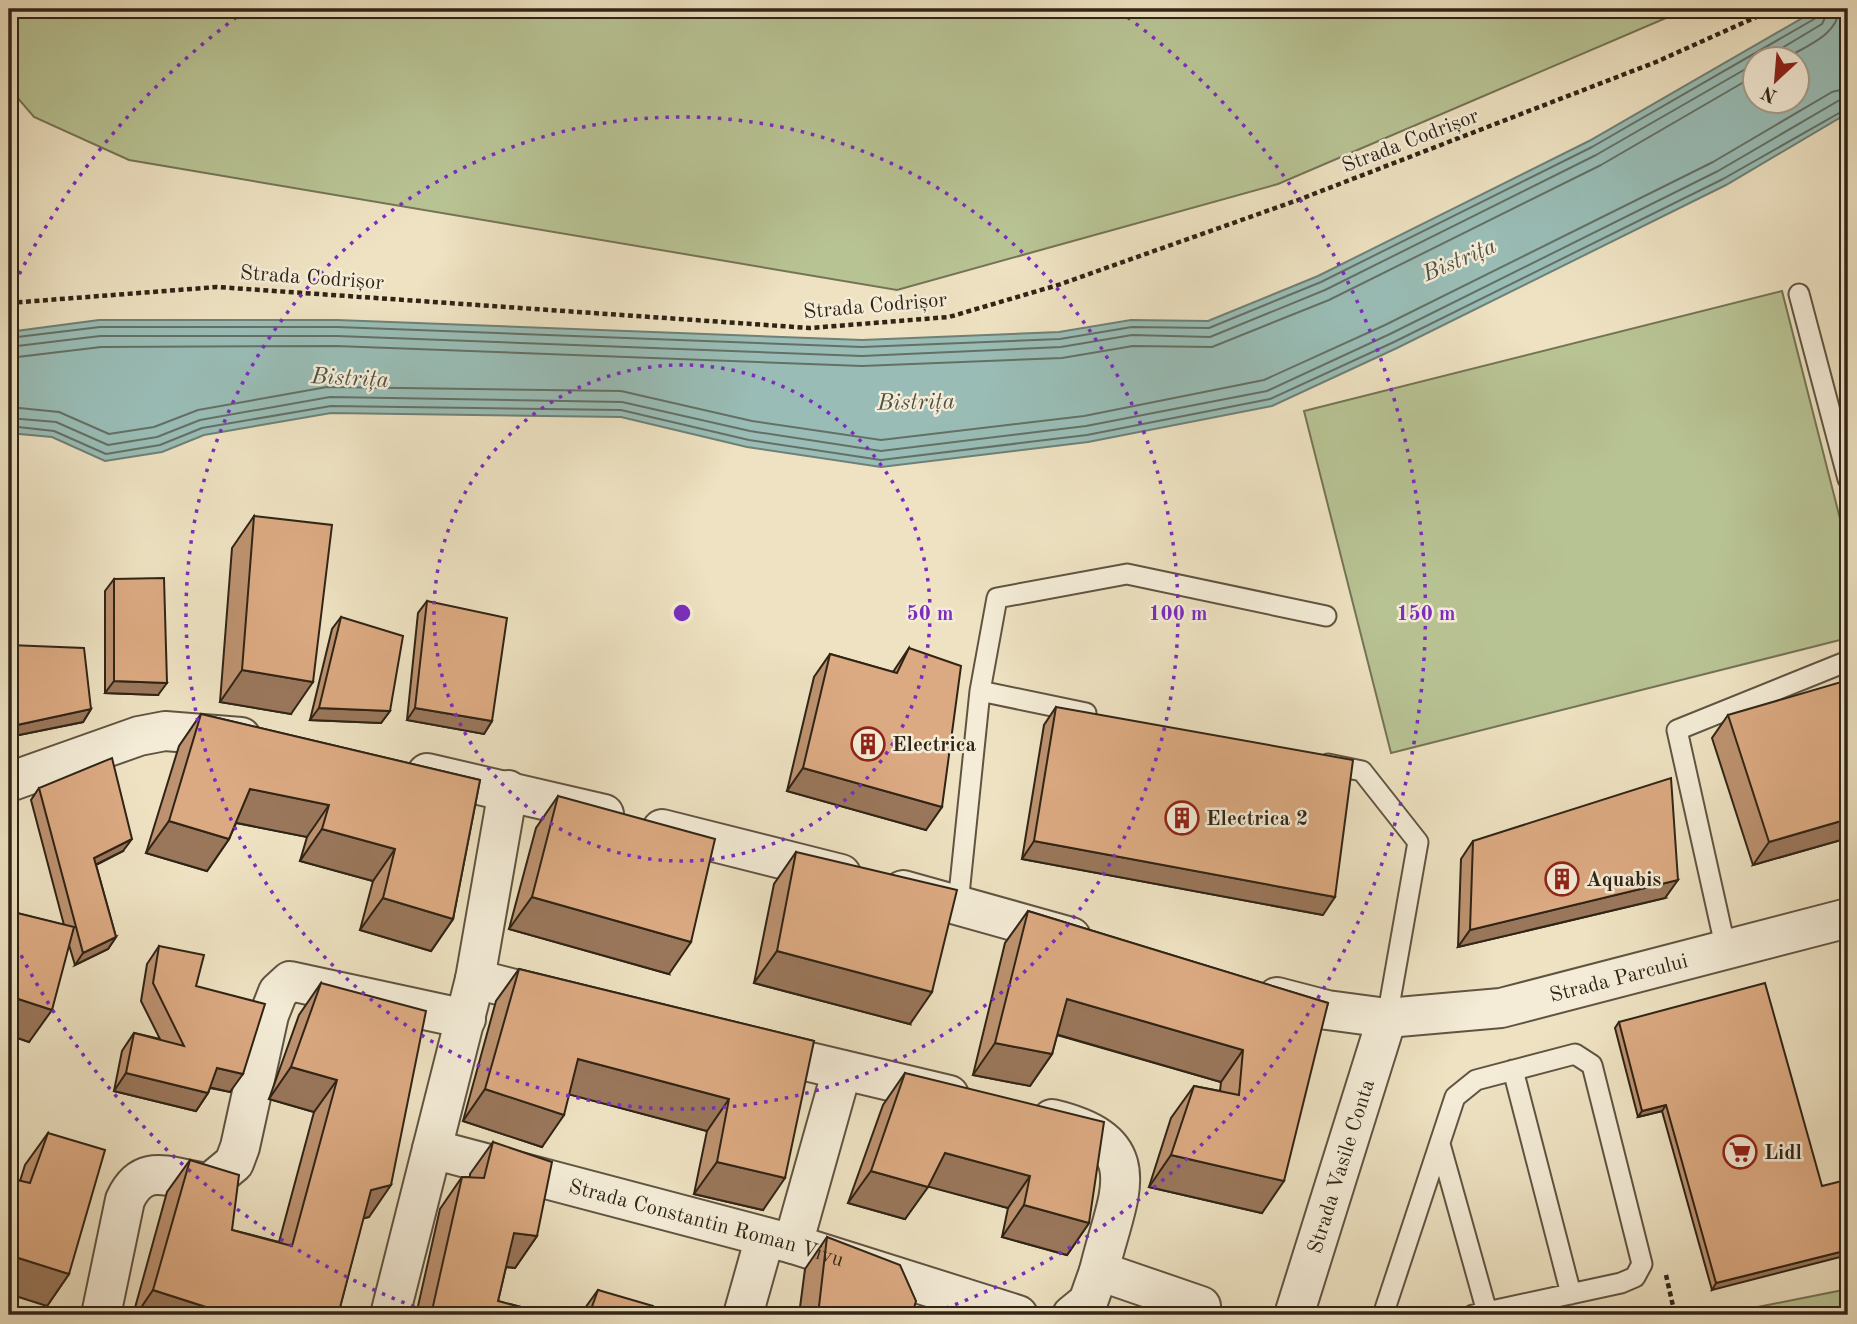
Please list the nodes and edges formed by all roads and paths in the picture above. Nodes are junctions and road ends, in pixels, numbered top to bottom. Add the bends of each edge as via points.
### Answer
1 (1774, 9) edge
2 (1799, 294) dead end
3 (9, 303) edge
4 (1848, 479) edge
5 (1326, 616) dead end
6 (1848, 661) edge
7 (980, 691) junction
8 (1103, 716) edge
9 (271, 740) edge
10 (1307, 760) edge
11 (389, 764) edge
12 (9, 782) edge
13 (508, 790) junction
14 (958, 904) junction
15 (1848, 918) edge
16 (1102, 946) edge
17 (1726, 950) junction
18 (475, 979) junction
19 (1246, 988) edge
20 (597, 1010) edge
21 (1387, 1018) junction
22 (466, 1019) junction
23 (720, 1040) edge
24 (842, 1070) junction
25 (1513, 1070) junction
26 (1440, 1144) junction
27 (432, 1149) junction
28 (779, 1240) junction
29 (1099, 1271) junction
30 (1570, 1294) junction
31 (1201, 1306) dead end
32 (1480, 1314) edge
33 (101, 1315) edge
34 (390, 1315) edge
35 (743, 1315) edge
36 (1018, 1315) edge
37 (1072, 1315) edge
38 (1294, 1315) edge
39 (1383, 1315) edge

1 - 3 path, Strada Codrișor via 1656,62 1298,200 1058,285 949,317 810,328 217,286
2 - 4 lane
5 - 7 lane via 1126,574 997,598
6 - 17 lane via 1677,730
7 - 8 lane
7 - 14 lane
9 - 12 street via 166,731 139,736
10 - 21 lane via 1362,771 1418,842
11 - 13 street
13 - 14 street
13 - 18 street
14 - 16 street
15 - 17 street, Strada Parcului
17 - 21 street, Strada Parcului via 1501,1008
18 - 20 street
18 - 22 street
19 - 21 street, Strada Parcului via 1327,1010
21 - 38 street, Strada Vasile Conta
22 - 27 street
22 - 33 street via 290,981 278,992 268,1014 234,1163 210,1183 150,1174 131,1187
23 - 24 street
24 - 28 street
24 - 29 street via 1080,1126 1106,1141 1118,1155 1121,1180
25 - 26 lane via 1465,1086 1455,1097
25 - 30 lane
25 - 30 lane via 1575,1054 1592,1065 1642,1264 1635,1277 1621,1283
26 - 32 lane
26 - 39 lane
27 - 28 street, Strada Constantin Roman Vivu
27 - 34 street
28 - 35 street
28 - 36 street, Strada Constantin Roman Vivu
29 - 31 street
29 - 37 street via 1088,1303
30 - 32 lane

